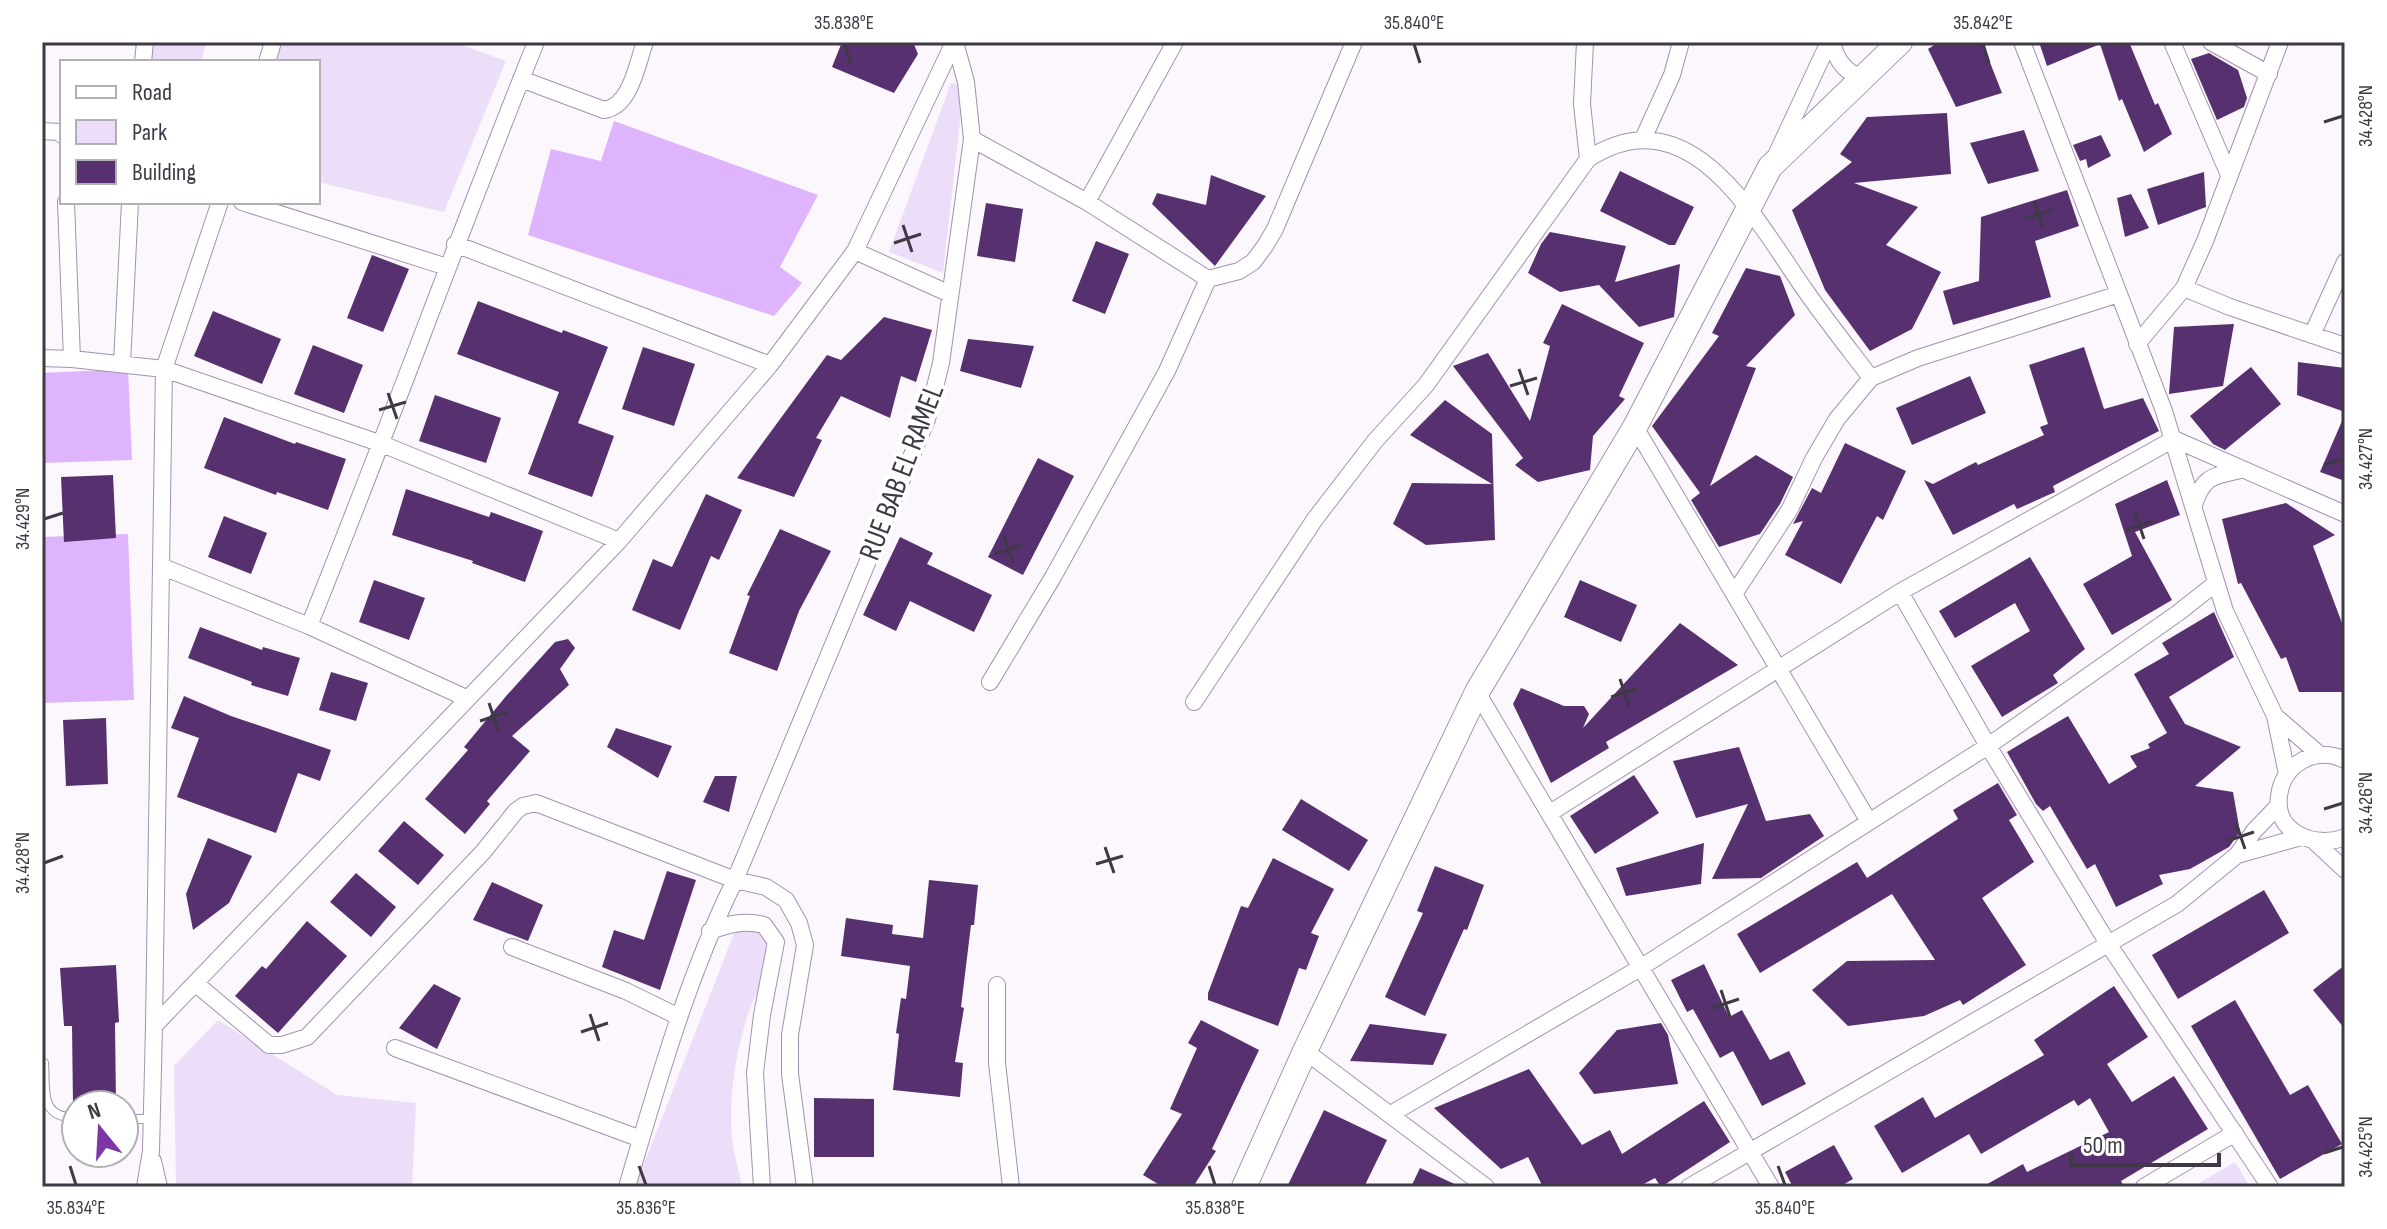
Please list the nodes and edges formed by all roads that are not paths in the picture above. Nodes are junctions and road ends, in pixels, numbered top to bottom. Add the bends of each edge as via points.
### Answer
1 (536, 42) edge
2 (645, 42) edge
3 (955, 42) edge
4 (1175, 42) edge
5 (1354, 42) edge
6 (1585, 42) edge
7 (1681, 42) edge
8 (1831, 42) edge
9 (1900, 42) edge
10 (2022, 42) edge
11 (2172, 42) edge
12 (2211, 42) edge
13 (2280, 42) edge
14 (2269, 74) junction
15 (1863, 78) junction
16 (521, 79) junction
17 (972, 139) junction
18 (1643, 139) junction
19 (1588, 159) junction
20 (1770, 167) junction
21 (2229, 175) junction
22 (1087, 202) junction
23 (66, 204) edge
24 (130, 204) edge
25 (219, 204) edge
26 (248, 204) edge
27 (1749, 206) junction
28 (455, 244) junction
29 (855, 251) junction
30 (2345, 262) edge
31 (447, 267) junction
32 (1208, 279) junction
33 (2184, 288) junction
34 (950, 294) junction
35 (2119, 294) junction
36 (2312, 335) junction
37 (2137, 344) junction
38 (2345, 346) edge
39 (42, 358) edge
40 (72, 359) junction
41 (122, 364) junction
42 (770, 365) junction
43 (164, 369) junction
44 (1871, 378) junction
45 (1635, 427) junction
46 (2174, 439) junction
47 (382, 444) junction
48 (2241, 470) junction
49 (2194, 505) junction
50 (2345, 514) edge
51 (619, 541) junction
52 (163, 567) junction
53 (2216, 583) junction
54 (1900, 592) junction
55 (1734, 594) junction
56 (309, 626) junction
57 (1779, 667) junction
58 (990, 682) dead end
59 (1477, 692) junction
60 (466, 698) junction
61 (1194, 702) dead end
62 (2275, 716) junction
63 (1988, 746) junction
64 (2319, 754) junction
65 (2342, 756) edge
66 (2287, 774) junction
67 (2279, 805) junction
68 (1550, 813) junction
69 (1868, 820) junction
70 (2345, 837) edge
71 (2308, 840) junction
72 (2237, 855) junction
73 (2345, 870) edge
74 (735, 880) junction
75 (710, 931) junction
76 (2109, 945) junction
77 (512, 947) dead end
78 (1640, 968) junction
79 (195, 983) junction
80 (997, 985) dead end
81 (679, 1017) junction
82 (154, 1026) junction
83 (395, 1048) dead end
84 (1305, 1051) junction
85 (44, 1063) dead end
86 (1391, 1114) junction
87 (60, 1116) edge
88 (140, 1119) edge
89 (152, 1119) junction
90 (2235, 1133) junction
91 (641, 1139) junction
92 (151, 1151) junction
93 (1750, 1151) junction
94 (145, 1187) edge
95 (159, 1187) edge
96 (627, 1187) edge
97 (762, 1187) edge
98 (805, 1187) edge
99 (1011, 1187) edge
100 (1244, 1187) edge
101 (1486, 1187) edge
102 (1689, 1187) edge
103 (1771, 1187) edge
104 (2144, 1187) edge
105 (2270, 1187) edge

1 - 16 street
2 - 16 street via 624,99 610,109
3 - 17 street, RUE BAB EL RAMEL
3 - 29 street
4 - 22 street
5 - 32 street via 1265,246 1239,271
6 - 19 street via 1582,104
7 - 18 street
8 - 15 street via 1843,67
8 - 20 street
9 - 15 street
10 - 35 street
11 - 21 street
12 - 14 street
13 - 14 street
14 - 21 street
15 - 20 street
16 - 28 street
17 - 22 street
17 - 34 street, RUE BAB EL RAMEL
18 - 19 street via 1608,146
18 - 27 street via 1692,155
19 - 61 street via 1426,385 1315,519
20 - 27 street
21 - 33 street
22 - 32 street
23 - 40 street
24 - 41 street
25 - 43 street
26 - 31 street
27 - 44 street
27 - 45 street
28 - 31 street
28 - 42 street
29 - 34 street
29 - 42 street
30 - 36 street
31 - 47 street
32 - 58 street via 1167,371
33 - 36 street
33 - 37 street
34 - 74 street, RUE BAB EL RAMEL via 927,419
35 - 37 street
35 - 44 street via 1953,346
36 - 38 street
37 - 46 street
39 - 40 street
40 - 41 street
41 - 43 street
42 - 51 street
43 - 47 street
43 - 52 street
44 - 55 street via 1837,419 1790,509
45 - 55 street
45 - 59 street
46 - 48 street
46 - 49 street
46 - 54 street
47 - 51 street
47 - 56 street
48 - 49 street via 2208,479
48 - 50 street
49 - 53 street
51 - 60 street
52 - 56 street
52 - 82 street
53 - 62 street
53 - 63 street
54 - 57 street
54 - 63 street
55 - 57 street
56 - 60 street
57 - 68 street
57 - 69 street
59 - 68 street
59 - 84 street
60 - 79 street
62 - 64 street
62 - 66 street
63 - 69 street
63 - 76 street
64 - 65 street
64 - 66 street via 2295,764
66 - 67 street
67 - 71 street via 2284,818
67 - 72 street
68 - 78 street
69 - 78 street
70 - 71 street via 2330,843
71 - 72 street
71 - 73 street
72 - 76 street via 2193,893
74 - 75 street, RUE BAB EL RAMEL
74 - 79 street via 530,804 516,811 307,1037 269,1045
74 - 98 street via 766,887 786,900 805,945 790,1035 790,1074
75 - 81 street, RUE BAB EL RAMEL
75 - 97 street via 750,921 764,925 776,942 755,1073
76 - 90 street
76 - 93 street
77 - 81 street
78 - 86 street
78 - 93 street
79 - 82 street
80 - 99 street via 997,1063
81 - 91 street, RUE BAB EL RAMEL
82 - 89 street
83 - 91 street
84 - 86 street
84 - 100 street
85 - 87 lane via 46,1100
86 - 101 street
88 - 89 lane
89 - 92 street
90 - 104 street
90 - 105 street
91 - 96 street, RUE BAB EL RAMEL
92 - 94 street
92 - 95 street
93 - 102 street
93 - 103 street

